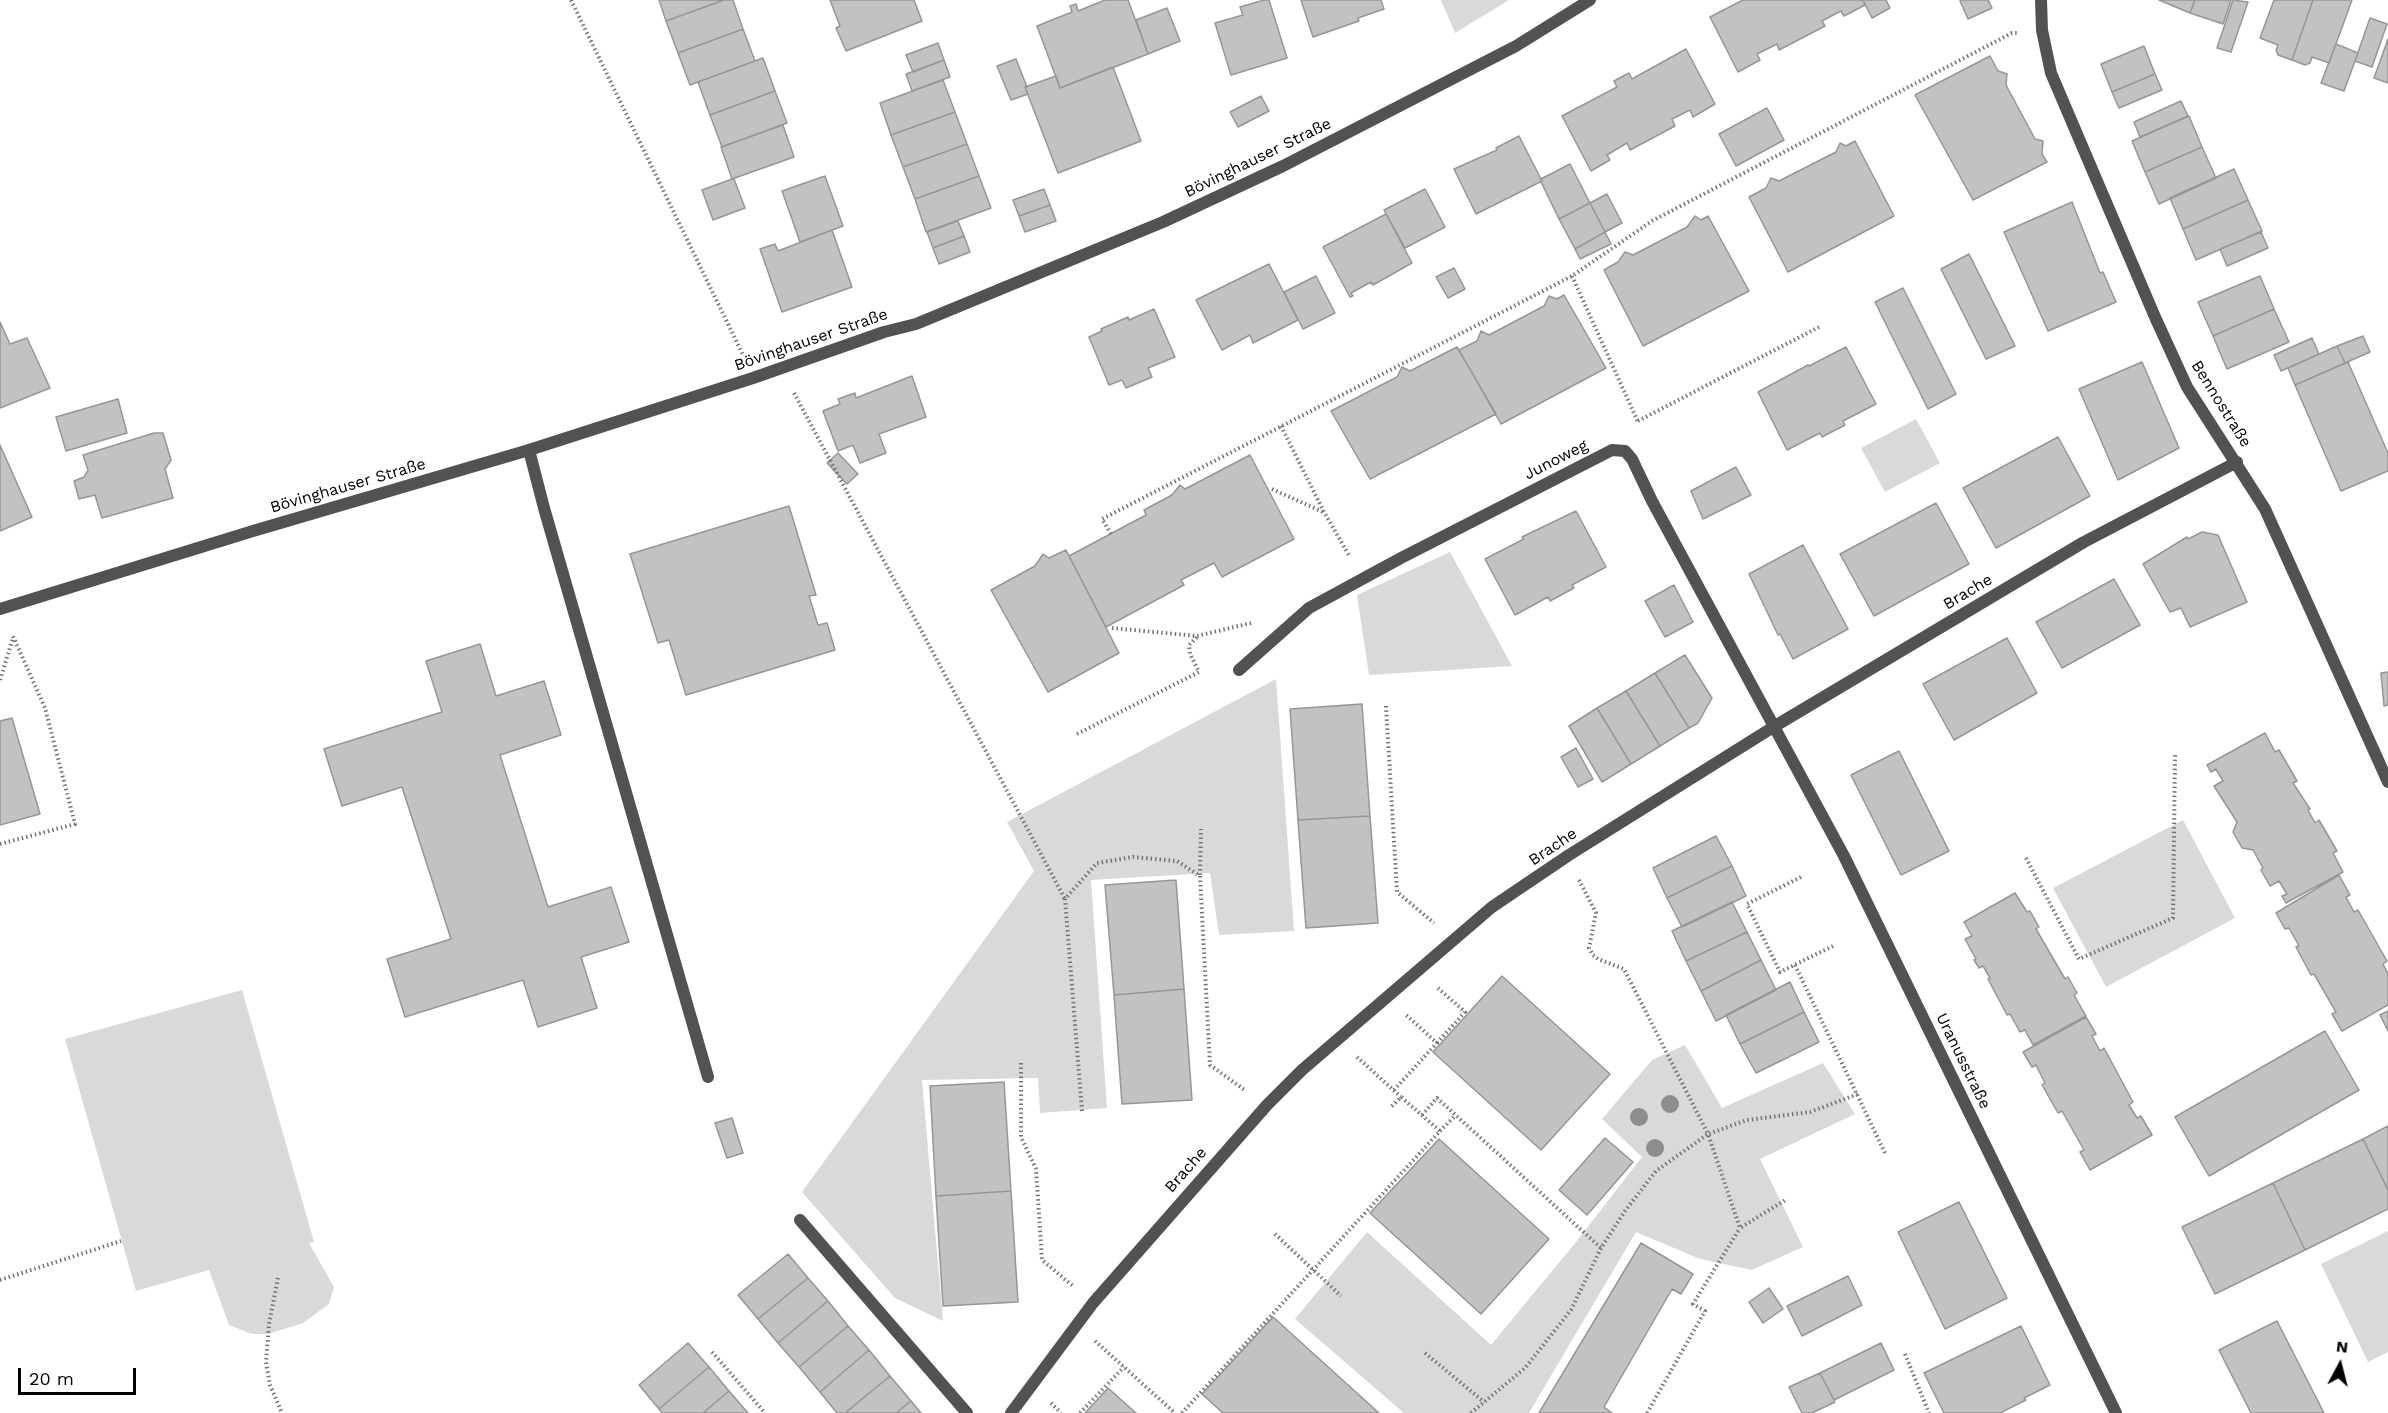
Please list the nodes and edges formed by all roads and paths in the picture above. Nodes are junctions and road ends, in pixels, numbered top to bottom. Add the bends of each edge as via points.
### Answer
1 (571, 0) edge
2 (1590, 0) edge
3 (2041, 0) edge
4 (2042, 30) junction
5 (1572, 276) junction
6 (1819, 327) dead end
7 (781, 368) junction
8 (753, 378) junction
9 (1638, 421) junction
10 (1281, 426) junction
11 (529, 450) junction
12 (1624, 451) junction
13 (2237, 462) junction
14 (1272, 489) dead end
15 (1324, 512) junction
16 (1111, 534) dead end
17 (1363, 578) junction
18 (1, 609) edge
19 (1253, 622) dead end
20 (1113, 628) dead end
21 (1197, 636) junction
22 (14, 637) junction
23 (1239, 670) dead end
24 (0, 680) edge
25 (1386, 706) dead end
26 (1775, 726) junction
27 (1077, 734) dead end
28 (2175, 755) dead end
29 (2388, 782) edge
30 (1201, 829) dead end
31 (0, 844) edge
32 (2026, 858) dead end
33 (1576, 874) dead end
34 (1200, 876) junction
35 (1801, 877) dead end
36 (1065, 899) junction
37 (1434, 924) dead end
38 (1835, 945) dead end
39 (1795, 965) junction
40 (1435, 986) dead end
41 (1405, 1014) dead end
42 (1437, 1043) junction
43 (1356, 1056) dead end
44 (1021, 1063) dead end
45 (708, 1077) dead end
46 (1394, 1090) junction
47 (1858, 1094) junction
48 (1401, 1097) junction
49 (1267, 1105) junction
50 (1390, 1108) dead end
51 (1082, 1111) dead end
52 (1422, 1115) junction
53 (1456, 1115) junction
54 (1440, 1131) junction
55 (1708, 1134) junction
56 (1885, 1153) dead end
57 (1787, 1199) dead end
58 (800, 1220) dead end
59 (1740, 1228) junction
60 (1275, 1234) dead end
61 (121, 1241) dead end
62 (1601, 1248) junction
63 (1313, 1270) junction
64 (278, 1278) dead end
65 (0, 1280) edge
66 (1341, 1296) dead end
67 (1093, 1303) junction
68 (1076, 1324) junction
69 (712, 1352) dead end
70 (1425, 1353) dead end
71 (1905, 1354) dead end
72 (1124, 1367) junction
73 (1046, 1399) dead end
74 (1484, 1402) junction
75 (282, 1413) edge
76 (765, 1413) edge
77 (967, 1413) edge
78 (1011, 1413) edge
79 (1061, 1413) edge
80 (1080, 1413) edge
81 (1175, 1413) edge
82 (1182, 1413) edge
83 (1470, 1413) edge
84 (1647, 1413) edge
85 (1929, 1413) edge
86 (2116, 1413) edge

1 - 8 path
2 - 7 street, Bövinghauser Straße via 1516,46 1163,222 916,324
3 - 4 street, Bennostraße
4 - 5 path via 2012,33 1673,210
4 - 13 street, Bennostraße via 2051,73 2187,387
5 - 9 path
5 - 10 path
6 - 9 path
7 - 8 street, Bövinghauser Straße
7 - 36 path
8 - 11 street, Bövinghauser Straße
9 - 12 path
10 - 15 path
10 - 16 path via 1102,519
11 - 18 street, Bövinghauser Straße
11 - 45 street
12 - 17 street, Junoweg via 1612,450
12 - 26 street via 1632,459
13 - 26 street, Brache via 2084,542
13 - 29 street, Bennostraße via 2265,509
14 - 15 path
15 - 17 path
17 - 23 street, Junoweg via 1309,608
18 - 22 path
19 - 21 path
20 - 21 path
21 - 27 path via 1189,645 1199,672
22 - 24 path
22 - 31 path via 45,708 75,824
25 - 37 path via 1397,892
26 - 49 street, Brache via 1492,907 1373,1007
26 - 86 street, Uranusstraße via 1887,942
28 - 32 path via 2173,918 2079,959
30 - 34 path
33 - 55 path via 1596,913 1589,948 1598,959 1624,969
34 - 36 path via 1177,861 1133,857 1097,863
34 - 49 path via 1210,1065
35 - 39 path via 1747,904 1780,972
36 - 51 path
38 - 39 path
39 - 47 path
40 - 42 path via 1465,1012
41 - 42 path
42 - 46 path
43 - 46 path
44 - 67 path via 1021,1137 1036,1169 1042,1260
46 - 48 path
47 - 55 path via 1810,1112 1747,1120
47 - 56 path
48 - 50 path
48 - 52 path
49 - 67 street, Brache
52 - 53 path via 1437,1098
52 - 54 path
53 - 54 path
53 - 62 path
54 - 63 path
55 - 59 path
55 - 62 path via 1656,1171
57 - 59 path
58 - 77 street
59 - 84 path via 1693,1304 1705,1311
60 - 63 path
61 - 65 path
62 - 74 path via 1571,1310 1525,1368
63 - 66 path
63 - 82 path
64 - 75 path via 266,1362 270,1385
67 - 68 street, Brache
68 - 72 path
68 - 78 street, Brache
69 - 76 path
70 - 74 path
71 - 85 path
72 - 80 path
72 - 81 path
73 - 79 path
74 - 83 path

